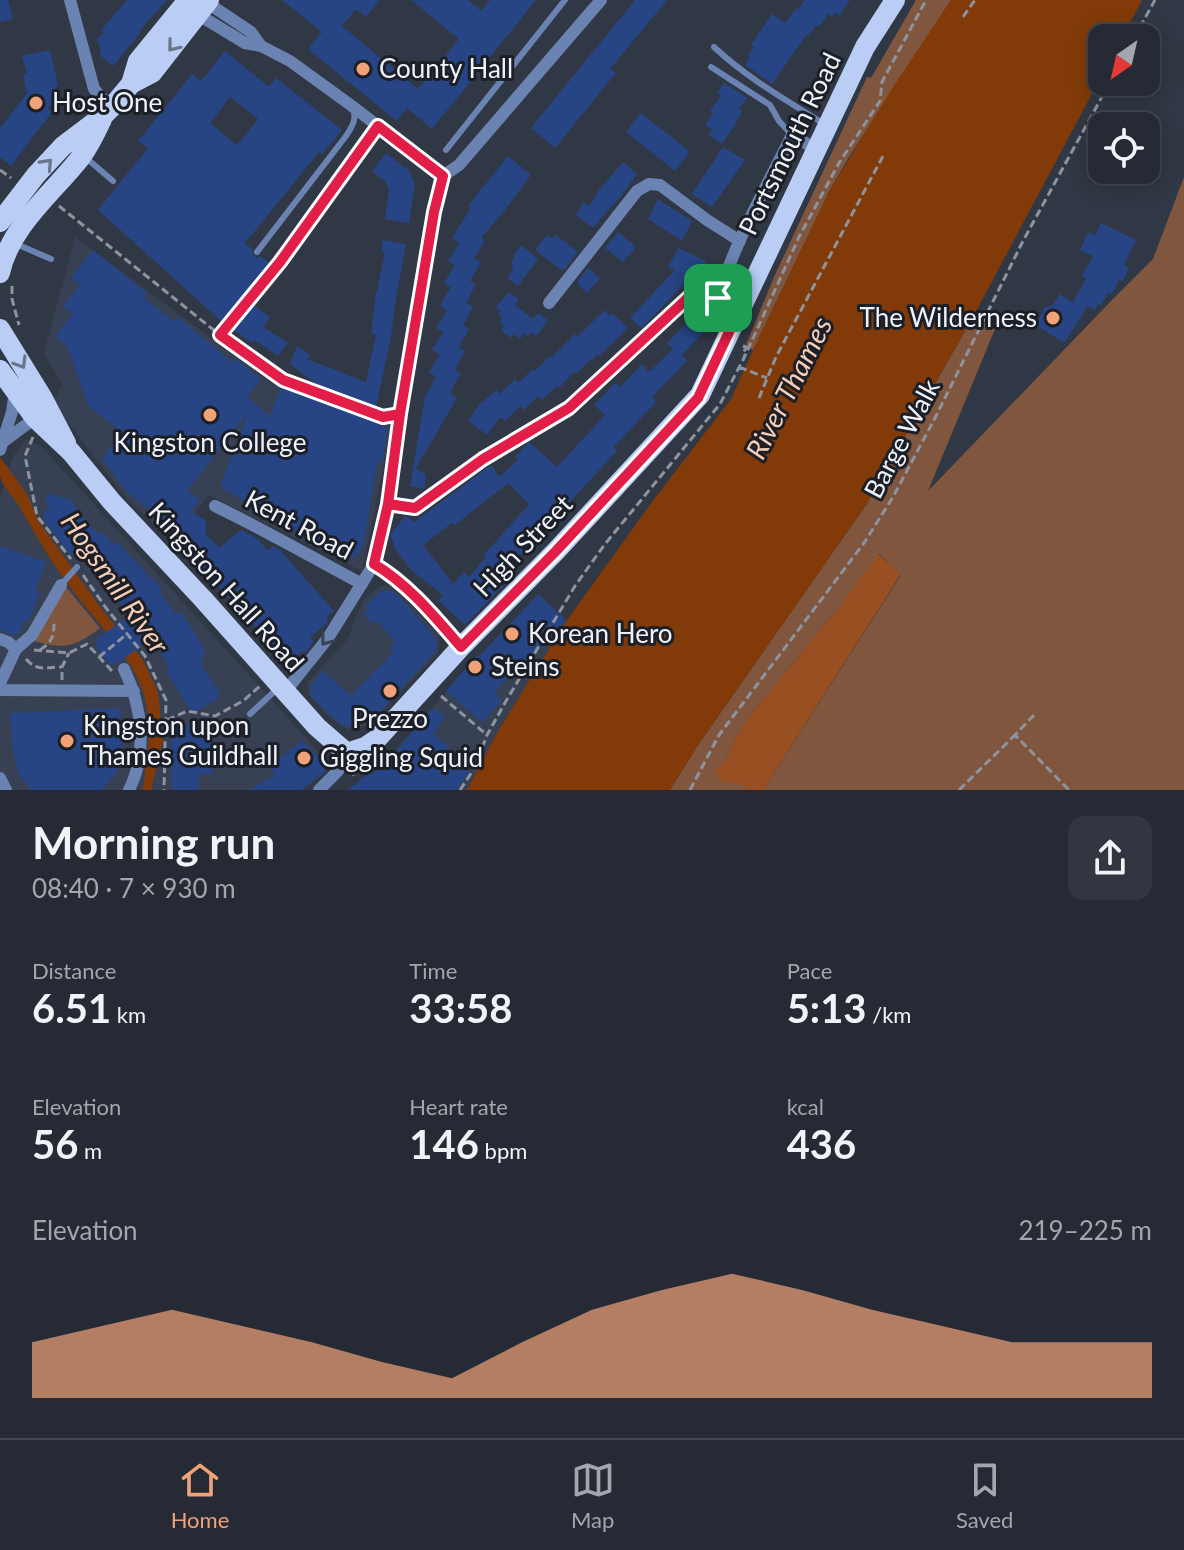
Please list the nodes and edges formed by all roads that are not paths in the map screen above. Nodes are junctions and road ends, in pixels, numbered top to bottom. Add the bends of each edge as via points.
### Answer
1 (70, 0) edge
2 (565, 0) edge
3 (601, 0) edge
4 (895, 0) edge
5 (198, 4) edge
6 (714, 47) dead end
7 (711, 67) dead end
8 (352, 106) junction
9 (108, 112) junction
10 (827, 126) junction
11 (792, 135) junction
12 (446, 150) dead end
13 (817, 150) junction
14 (82, 155) junction
15 (443, 176) junction
16 (113, 181) dead end
17 (0, 222) edge
18 (740, 241) junction
19 (12, 242) junction
20 (257, 252) dead end
21 (51, 259) dead end
22 (7, 274) edge
23 (718, 298) junction
24 (549, 303) dead end
25 (738, 313) junction
26 (0, 329) edge
27 (0, 370) edge
28 (15, 391) junction
29 (400, 414) road end
30 (32, 424) junction
31 (2, 446) edge
32 (71, 452) junction
33 (394, 469) road end
34 (388, 504) junction
35 (215, 506) dead end
36 (374, 564) junction
37 (76, 568) road end
38 (362, 584) junction
39 (61, 585) joint
40 (0, 639) edge
41 (20, 645) junction
42 (461, 647) junction
43 (124, 669) road end
44 (0, 683) edge
45 (279, 685) junction
46 (0, 690) edge
47 (134, 691) junction
48 (250, 714) dead end
49 (347, 753) junction
50 (0, 778) edge
51 (6, 790) edge
52 (129, 790) edge
53 (319, 790) edge

1 - 9 street via 94,89
2 - 12 lane
3 - 15 street via 459,165
4 - 10 main road, Portsmouth Road via 865,47
5 - 8 street via 231,16 261,46
5 - 9 main road via 152,73 131,84
6 - 10 lane via 759,84
7 - 11 lane via 770,105
8 - 15 street
8 - 20 lane via 353,126
9 - 14 main road
17 -> 9 main road via 63,146
10 - 13 main road, Portsmouth Road
11 - 13 street
11 - 18 street
13 - 25 main road, Portsmouth Road
14 - 16 lane
14 - 19 main road
15 - 29 street
18 - 23 street
18 - 24 street via 660,185 649,184 637,191
19 - 21 lane
19 - 22 main road
23 - 25 street
23 - 34 street via 690,296 569,408 483,459 415,508
25 - 42 main road, High Street via 698,398
26 -> 32 main road, Kingston Hall Road
27 - 28 main road, Kingston Hall Road
28 - 30 main road, Kingston Hall Road
28 - 31 street
30 - 31 street
30 - 32 main road, Kingston Hall Road
32 - 45 main road, Kingston Hall Road
33 - 34 street
34 - 36 street
35 - 38 street, Kent Road
36 - 38 street
36 - 42 street via 389,572
37 - 39 lane
38 -> 45 street via 328,638
39 - 41 street via 32,635
40 - 41 street
41 - 44 street
42 - 49 main road, High Street via 377,739
43 - 47 street
45 - 48 lane
45 - 49 main road, Kingston Hall Road
46 - 47 street
47 - 52 street via 140,755
49 - 53 street, High Street
50 - 51 street

